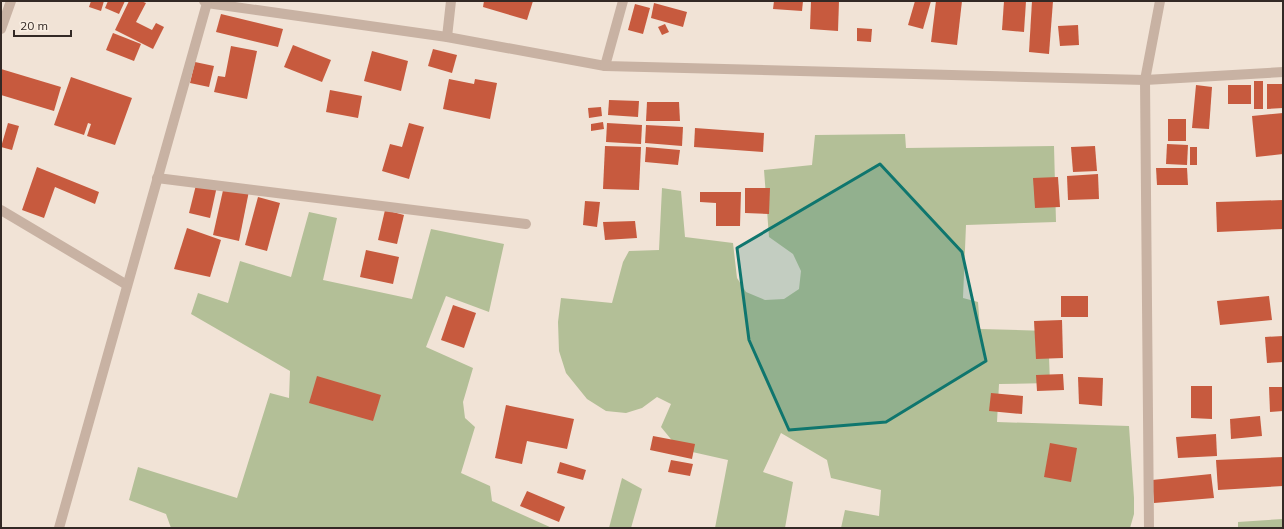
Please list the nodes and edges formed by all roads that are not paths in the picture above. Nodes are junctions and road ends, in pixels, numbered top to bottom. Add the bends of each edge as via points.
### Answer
1 (10, 1) edge
2 (451, 1) edge
3 (623, 1) edge
4 (1160, 1) edge
5 (206, 2) edge
6 (1, 29) edge
7 (447, 37) junction
8 (605, 66) junction
9 (1283, 72) edge
10 (1145, 80) junction
11 (157, 178) junction
12 (1, 210) edge
13 (526, 224) dead end
14 (127, 285) junction
15 (59, 528) edge
16 (1149, 528) edge

1 - 6 street
2 - 7 street
3 - 8 street
4 - 10 street
5 - 7 street
5 - 11 street
7 - 8 street
8 - 10 street
9 - 10 street
10 - 16 street
11 - 13 street
11 - 14 street
12 - 14 street
14 - 15 street

